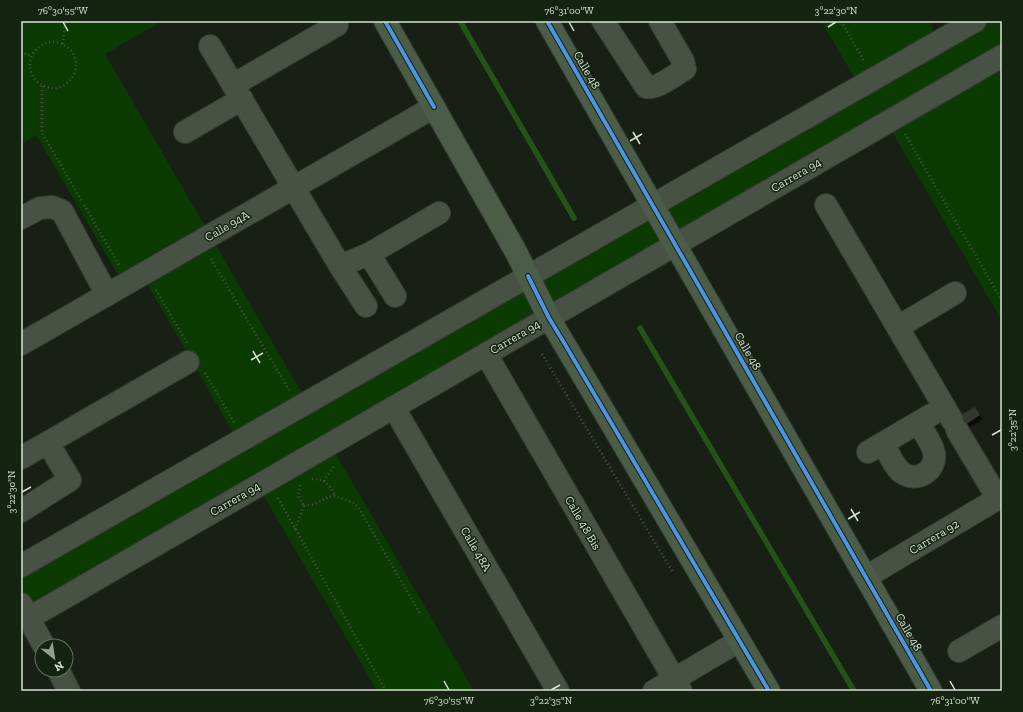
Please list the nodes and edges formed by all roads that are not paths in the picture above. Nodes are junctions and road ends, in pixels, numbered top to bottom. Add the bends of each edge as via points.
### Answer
1 (385, 21) edge
2 (547, 21) edge
3 (603, 21) edge
4 (660, 21) edge
5 (975, 21) edge
6 (337, 25) dead end
7 (210, 46) dead end
8 (1002, 56) edge
9 (237, 92) junction
10 (434, 107) junction
11 (185, 132) dead end
12 (294, 187) junction
13 (653, 205) junction
14 (826, 205) dead end
15 (439, 214) dead end
16 (21, 218) edge
17 (675, 245) junction
18 (369, 254) junction
19 (340, 266) junction
20 (528, 276) junction
21 (955, 293) dead end
22 (107, 295) junction
23 (395, 296) dead end
24 (366, 306) dead end
25 (549, 318) junction
26 (898, 327) junction
27 (21, 344) edge
28 (486, 354) junction
29 (188, 362) dead end
30 (394, 408) junction
31 (951, 419) junction
32 (918, 423) junction
33 (48, 443) junction
34 (21, 458) edge
35 (1000, 497) edge
36 (21, 511) edge
37 (21, 566) edge
38 (866, 577) junction
39 (25, 611) edge
40 (1002, 626) edge
41 (40, 638) edge
42 (739, 641) junction
43 (959, 651) dead end
44 (62, 678) edge
45 (677, 685) edge
46 (69, 691) edge
47 (558, 691) edge
48 (654, 691) edge
49 (769, 691) edge
50 (931, 691) edge

1 - 10 main road
2 - 13 main road, Calle 48
3 - 4 street via 646,87 650,88 684,69 684,60
5 - 13 street
6 - 9 street
7 - 9 street
8 - 17 street, Carrera 94
9 - 11 street
9 - 12 street
10 - 12 street, Calle 94A
10 - 20 main road
12 - 19 street
12 - 22 street, Calle 94A
13 - 17 main road, Calle 48
13 - 20 street
14 - 26 street
15 - 18 street
16 - 22 street via 40,208 52,206 62,211
17 - 25 street, Carrera 94
17 - 38 main road, Calle 48
18 - 19 street
18 - 23 street
19 - 24 street
20 - 25 main road
20 - 37 street
21 - 26 street
22 - 27 street, Calle 94A
25 - 28 street, Carrera 94
25 - 42 main road
26 - 31 street
28 - 30 street, Carrera 94
28 - 45 street, Calle 48 Bis
29 - 33 street
30 - 39 street, Carrera 94 via 268,480
30 - 47 street, Calle 48A
31 - 32 street
31 - 35 street
32 - 32 street via 934,451 934,457 933,464 925,474 913,477 901,472 875,448
33 - 34 street
33 - 36 street via 70,480
35 - 38 street, Carrera 92
38 - 50 main road, Calle 48
39 - 41 street
40 - 43 street
42 - 45 street
42 - 49 main road
44 - 46 street
45 - 48 street

